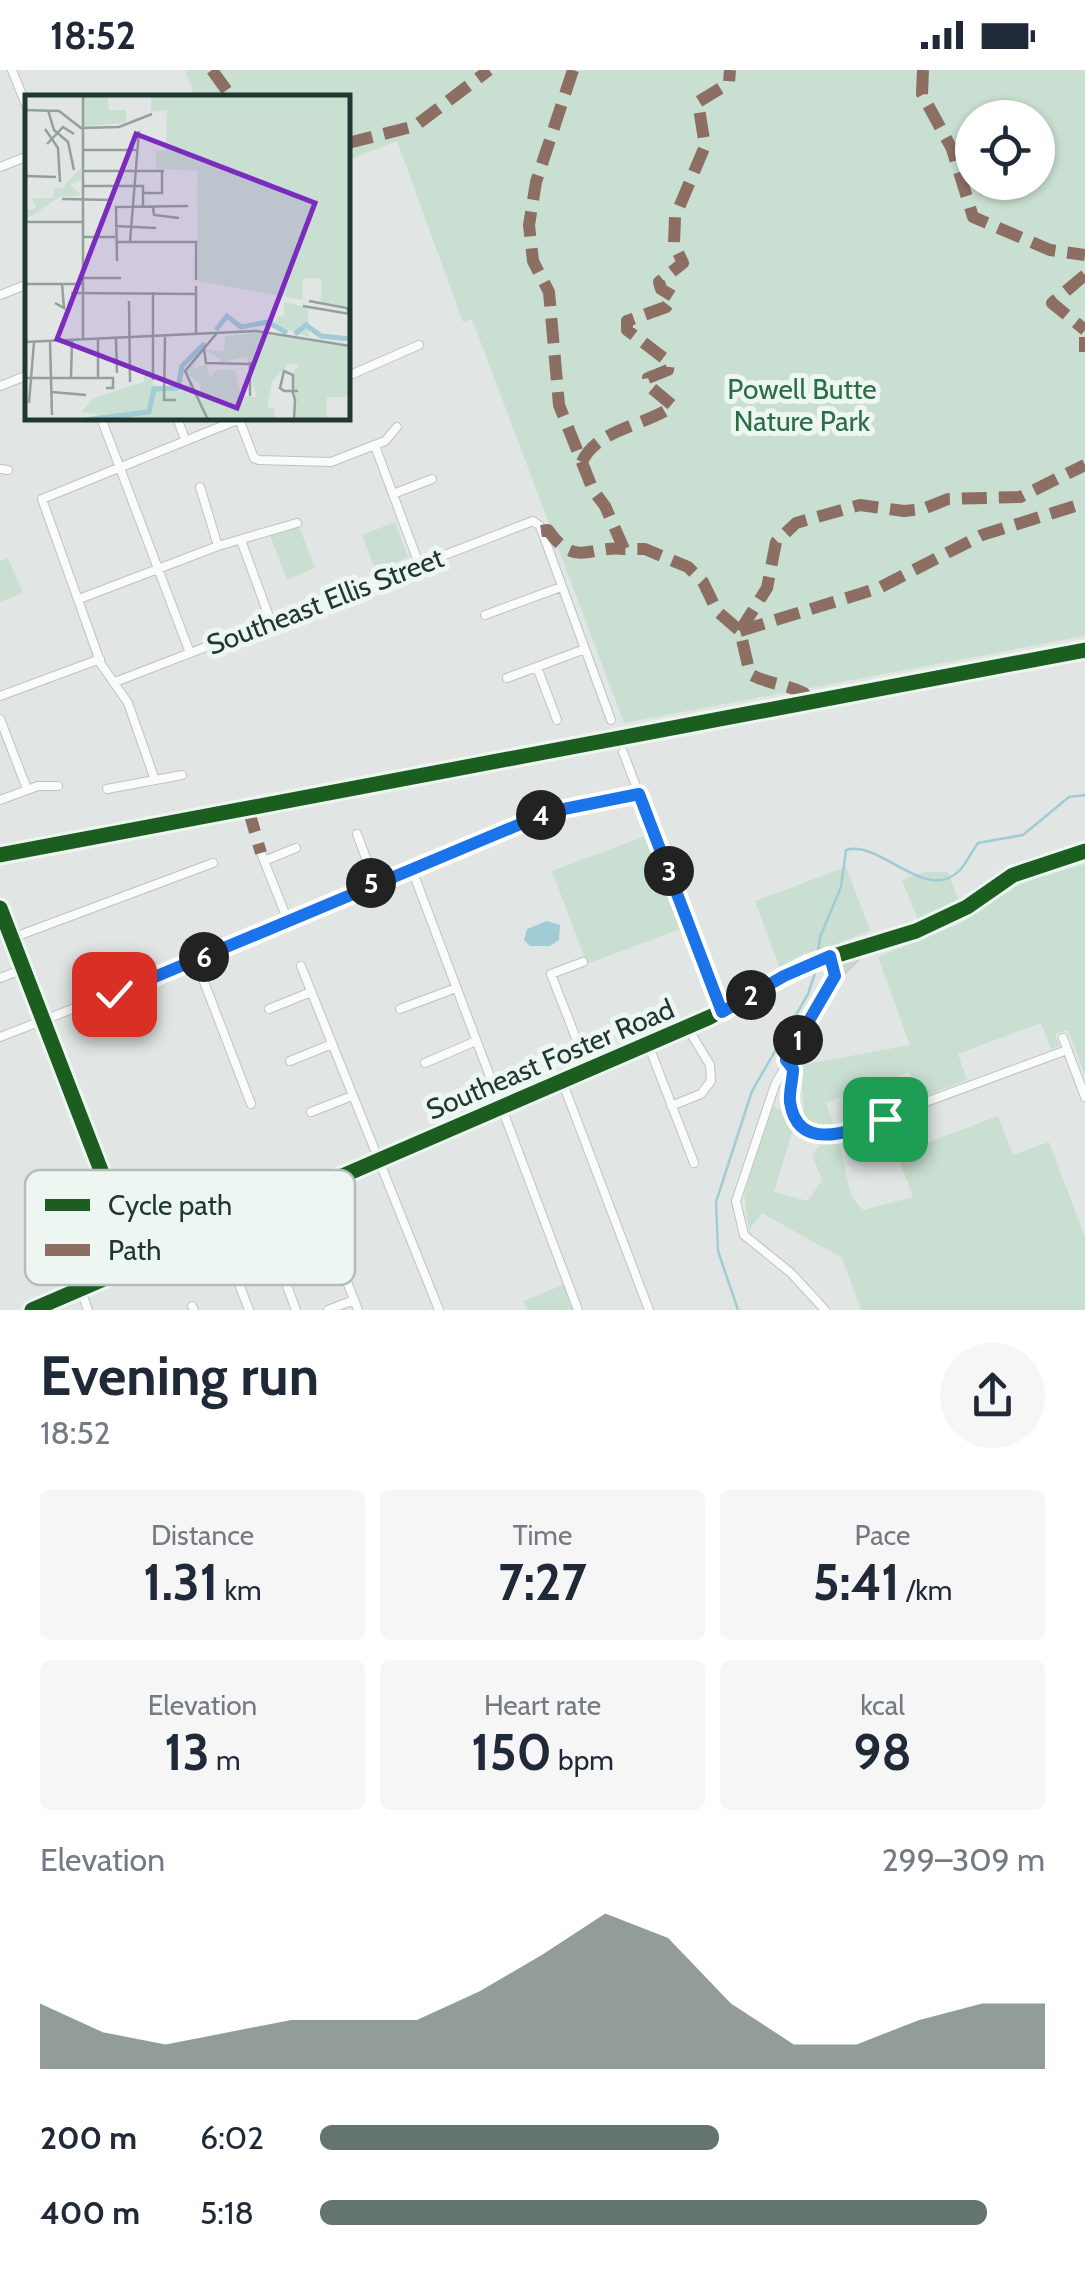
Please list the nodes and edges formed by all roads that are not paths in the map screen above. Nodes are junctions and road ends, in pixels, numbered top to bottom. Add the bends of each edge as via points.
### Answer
1 (12, 70) edge
2 (25, 102) edge
3 (25, 157) edge
4 (0, 167) edge
5 (25, 285) edge
6 (0, 295) edge
7 (419, 345) dead end
8 (350, 375) edge
9 (25, 376) edge
10 (0, 386) edge
11 (102, 420) edge
12 (178, 420) edge
13 (235, 420) edge
14 (241, 420) edge
15 (397, 427) dead end
16 (185, 439) junction
17 (374, 446) junction
18 (118, 465) junction
19 (432, 479) dead end
20 (200, 487) dead end
21 (393, 494) junction
22 (297, 523) dead end
23 (242, 542) junction
24 (218, 546) junction
25 (419, 564) junction
26 (158, 570) junction
27 (561, 587) junction
28 (79, 599) junction
29 (485, 615) dead end
30 (271, 622) junction
31 (585, 650) junction
32 (190, 653) junction
33 (100, 658) junction
34 (537, 667) junction
35 (508, 678) dead end
36 (116, 682) junction
37 (0, 696) edge
38 (0, 719) edge
39 (557, 720) dead end
40 (612, 720) dead end
41 (624, 752) dead end
42 (182, 775) dead end
43 (155, 780) junction
44 (58, 786) dead end
45 (107, 789) dead end
46 (27, 790) junction
47 (639, 794) junction
48 (0, 800) edge
49 (357, 834) dead end
50 (296, 848) dead end
51 (1085, 852) edge
52 (213, 863) dead end
53 (412, 867) junction
54 (375, 882) junction
55 (0, 908) edge
56 (288, 921) junction
57 (12, 938) junction
58 (867, 946) junction
59 (828, 957) junction
60 (196, 961) junction
61 (583, 962) dead end
62 (301, 966) dead end
63 (23, 968) junction
64 (835, 976) junction
65 (0, 978) edge
66 (456, 988) junction
67 (311, 992) junction
68 (269, 1009) dead end
69 (400, 1009) dead end
70 (722, 1012) junction
71 (44, 1021) junction
72 (687, 1027) junction
73 (0, 1038) edge
74 (1063, 1038) dead end
75 (476, 1041) junction
76 (332, 1044) junction
77 (648, 1044) junction
78 (1067, 1050) junction
79 (786, 1060) junction
80 (290, 1061) dead end
81 (426, 1063) dead end
82 (588, 1070) junction
83 (562, 1081) junction
84 (352, 1096) junction
85 (1085, 1097) edge
86 (251, 1104) dead end
87 (502, 1106) junction
88 (671, 1106) junction
89 (311, 1112) dead end
90 (378, 1160) junction
91 (694, 1163) dead end
92 (101, 1170) edge
93 (355, 1170) edge
94 (87, 1285) edge
95 (239, 1285) edge
96 (287, 1285) edge
97 (348, 1285) edge
98 (80, 1288) junction
99 (354, 1300) junction
100 (32, 1310) edge
101 (88, 1310) edge
102 (249, 1310) edge
103 (296, 1310) edge
104 (328, 1310) edge
105 (358, 1310) edge
106 (440, 1310) edge
107 (578, 1310) edge
108 (649, 1310) edge
109 (825, 1310) edge

1 - 2 street
3 - 4 street
5 - 6 street
7 - 8 street
9 - 10 street
11 - 18 street
12 - 16 street
13 - 16 street
14 - 17 street via 254,458 325,463
15 - 17 street
16 - 18 street
17 - 21 street
18 - 26 street
18 - 28 street via 42,497
19 - 21 street
20 - 24 street
21 - 25 street
22 - 23 street
23 - 24 street
23 - 30 street
24 - 26 street
25 - 27 street, Southeast Ellis Street via 536,521
25 - 30 street, Southeast Ellis Street
26 - 28 street
26 - 32 street
27 - 29 street
27 - 31 street
28 - 33 street
30 - 32 street, Southeast Ellis Street
31 - 34 street
31 - 40 street
32 - 36 street, Southeast Ellis Street
33 - 36 street
33 - 37 street
34 - 35 street
34 - 39 street
36 - 43 street
38 - 46 street
41 - 47 street
42 - 43 street
43 - 45 street
44 - 46 street
46 - 48 street
47 - 53 street via 549,812
47 - 70 street
49 - 54 street
50 - 56 street via 263,857
51 - 58 main road, Southeast Foster Road via 1023,870 955,913
52 - 57 street
53 - 54 street
53 - 66 street
54 - 56 street
55 - 57 street
56 - 60 street
57 - 63 street
58 - 59 main road, Southeast Foster Road
58 - 64 main road
59 - 64 street
59 - 70 main road, Southeast Foster Road
60 - 71 street
60 - 86 street
61 - 82 street via 552,974
62 - 67 street
63 - 65 street
63 - 71 street
64 - 79 street
66 - 69 street
66 - 75 street
67 - 68 street
67 - 76 street
70 - 72 main road, Southeast Foster Road
71 - 73 street
71 - 92 street
72 - 77 main road, Southeast Foster Road
72 - 88 street via 710,1065 711,1080 702,1094
74 - 78 street
75 - 81 street
75 - 87 street
76 - 80 street
76 - 84 street
77 - 82 main road, Southeast Foster Road
77 - 88 street
78 - 79 street via 841,1135 821,1136 791,1107 794,1073
78 - 85 street
79 - 109 street via 739,1186 737,1218 748,1240
82 - 83 main road, Southeast Foster Road
83 - 87 main road, Southeast Foster Road
83 - 108 street
84 - 89 street
84 - 90 street
87 - 90 main road, Southeast Foster Road
87 - 107 street
88 - 91 street
90 - 93 main road, Southeast Foster Road
90 - 106 street
94 - 98 main road, Southeast Foster Road
95 - 102 street
96 - 103 street
97 - 99 street
98 - 100 main road, Southeast Foster Road
98 - 101 street
99 - 104 street
99 - 105 street

